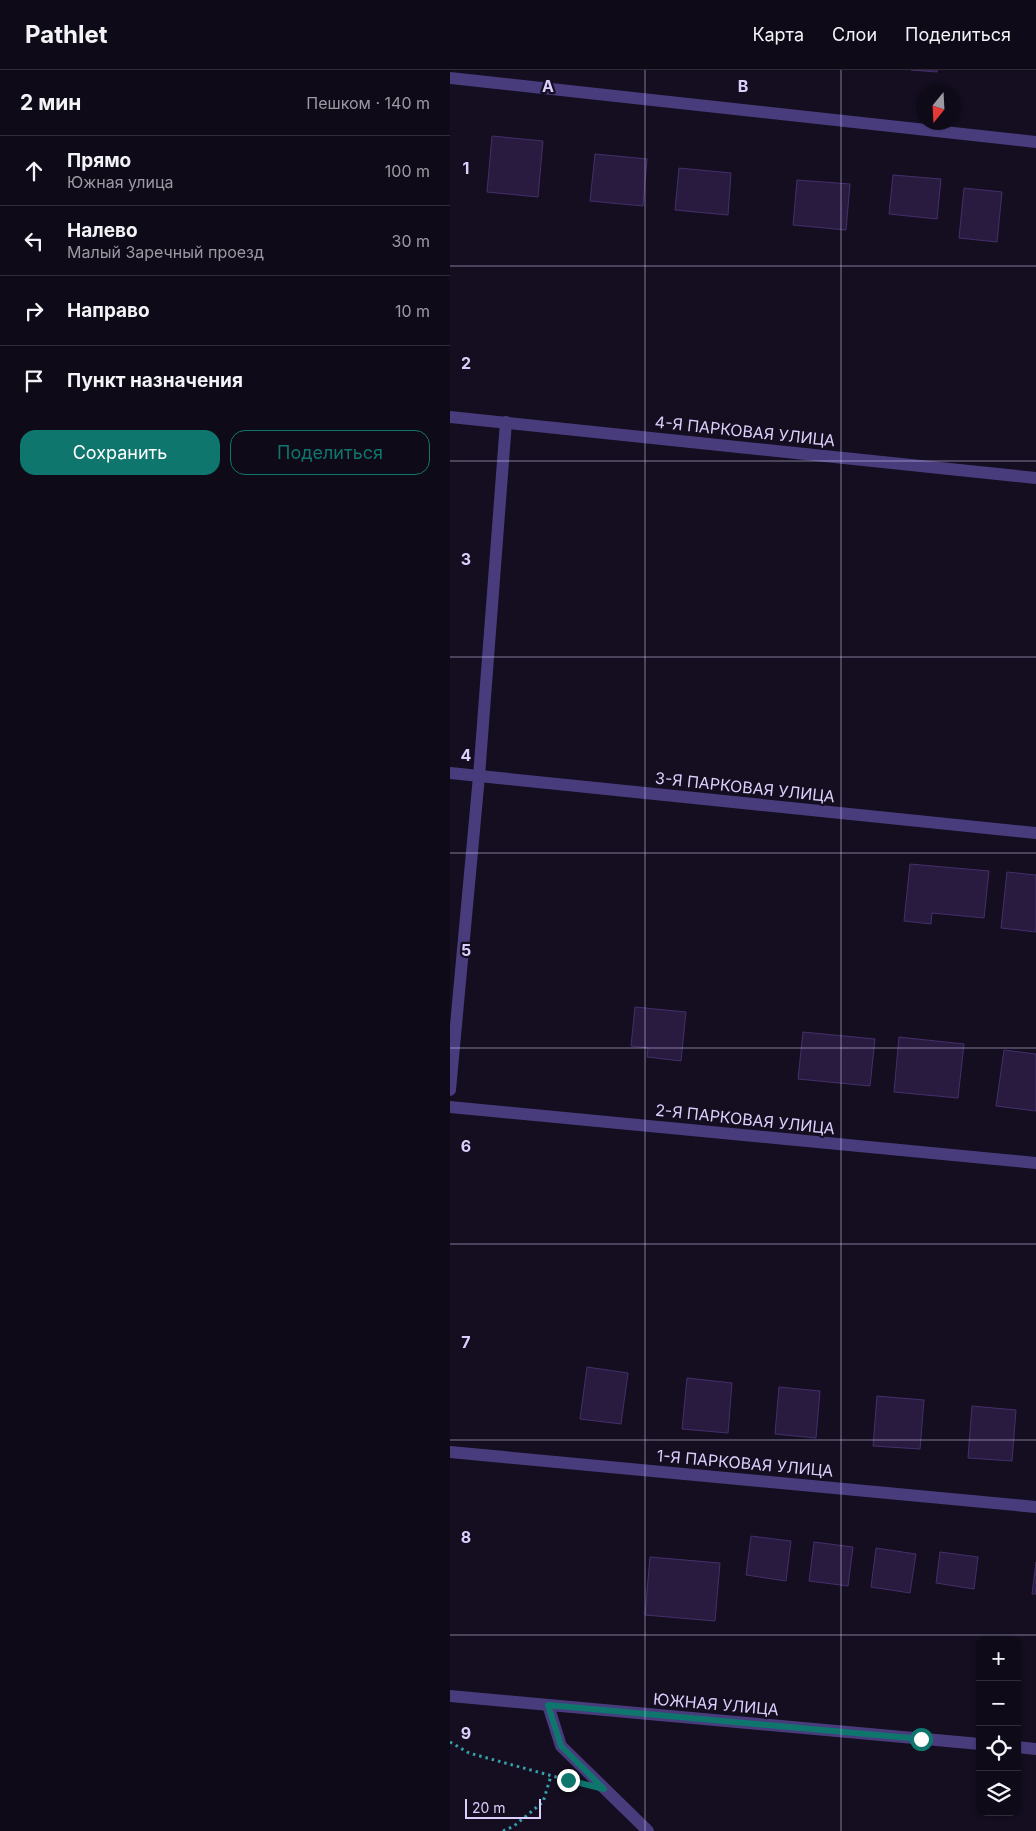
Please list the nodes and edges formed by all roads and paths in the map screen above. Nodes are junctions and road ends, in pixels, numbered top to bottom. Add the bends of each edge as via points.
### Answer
1 (450, 78) edge
2 (1036, 142) edge
3 (450, 417) edge
4 (506, 422) junction
5 (1036, 478) edge
6 (450, 773) edge
7 (479, 776) junction
8 (1036, 833) edge
9 (450, 1090) edge
10 (450, 1107) edge
11 (1036, 1163) edge
12 (450, 1452) edge
13 (1036, 1507) edge
14 (450, 1696) edge
15 (548, 1705) junction
16 (450, 1742) edge
17 (976, 1744) edge
18 (1021, 1747) edge
19 (1036, 1749) edge
20 (550, 1776) junction
21 (568, 1780) dead end
22 (503, 1831) edge
23 (648, 1831) edge

1 - 2 street
3 - 4 street, 4-Я ПАРКОВАЯ УЛИЦА
4 - 5 street, 4-Я ПАРКОВАЯ УЛИЦА
4 - 7 street
6 - 7 street, 3-Я ПАРКОВАЯ УЛИЦА
7 - 8 street, 3-Я ПАРКОВАЯ УЛИЦА
7 - 9 street
10 - 11 street, 2-Я ПАРКОВАЯ УЛИЦА
12 - 13 street, 1-Я ПАРКОВАЯ УЛИЦА
14 - 15 street, ЮЖНАЯ УЛИЦА
15 - 17 street, ЮЖНАЯ УЛИЦА
15 - 23 street via 561,1746
16 - 20 path via 469,1753
18 - 19 street
20 - 21 path
20 - 22 path via 543,1802

